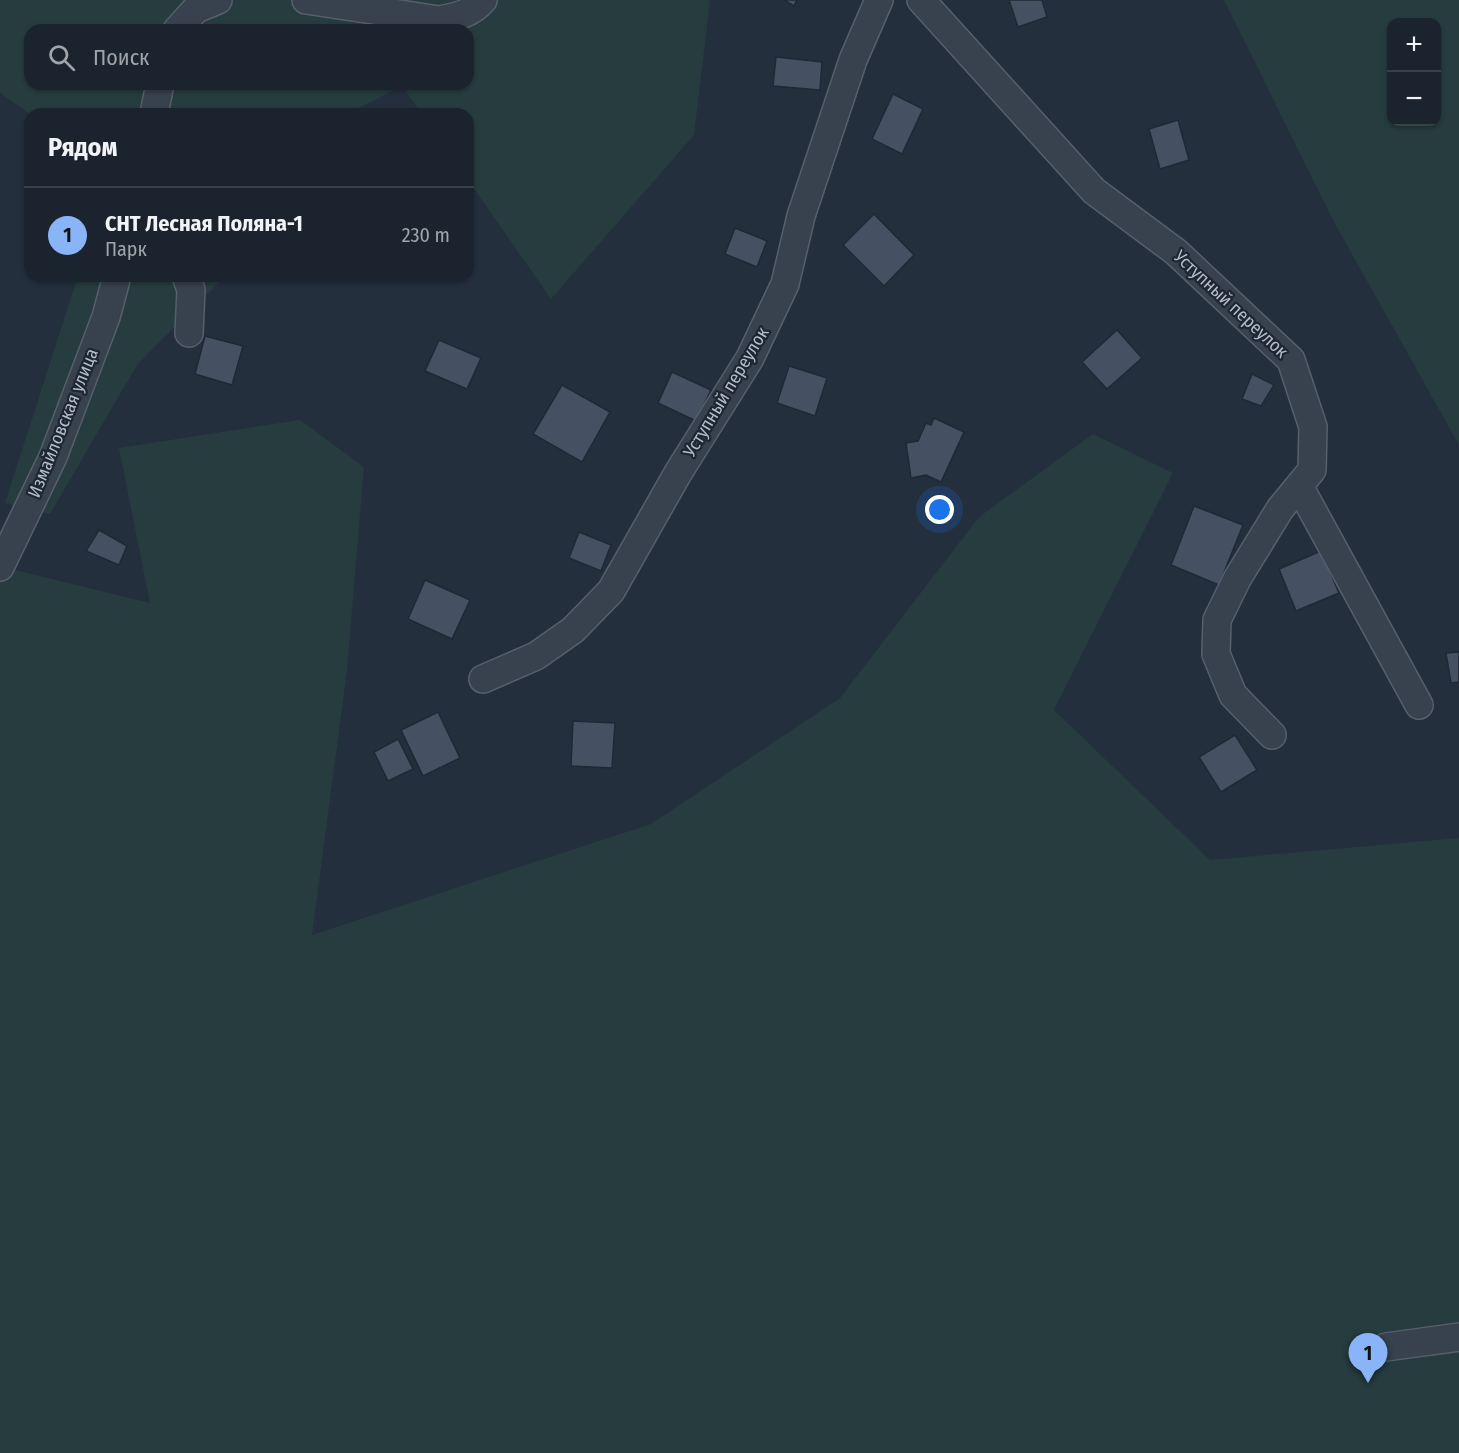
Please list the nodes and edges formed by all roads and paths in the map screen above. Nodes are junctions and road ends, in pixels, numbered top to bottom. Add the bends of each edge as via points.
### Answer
1 (218, 0) edge
2 (306, 0) edge
3 (483, 0) edge
4 (879, 0) edge
5 (931, 2) edge
6 (182, 24) edge
7 (159, 90) edge
8 (155, 108) edge
9 (115, 282) edge
10 (188, 282) edge
11 (189, 333) dead end
12 (1299, 486) junction
13 (0, 567) edge
14 (483, 679) dead end
15 (1419, 705) dead end
16 (1272, 735) dead end
17 (1459, 1337) edge
18 (1386, 1347) dead end

1 - 6 street via 196,9
2 - 3 street via 439,20 460,16
4 - 14 street, Уступный переулок via 853,60 801,216 785,284 750,358 611,591 573,630 545,650
5 - 12 street, Уступный переулок via 1094,190 1176,252 1291,360 1313,427 1312,470
7 - 8 street
9 - 13 street, Измайловская улица via 53,457
10 - 11 street
12 - 15 street
12 - 16 street, Уступный переулок via 1280,509 1217,620 1216,654 1233,695
17 - 18 street

